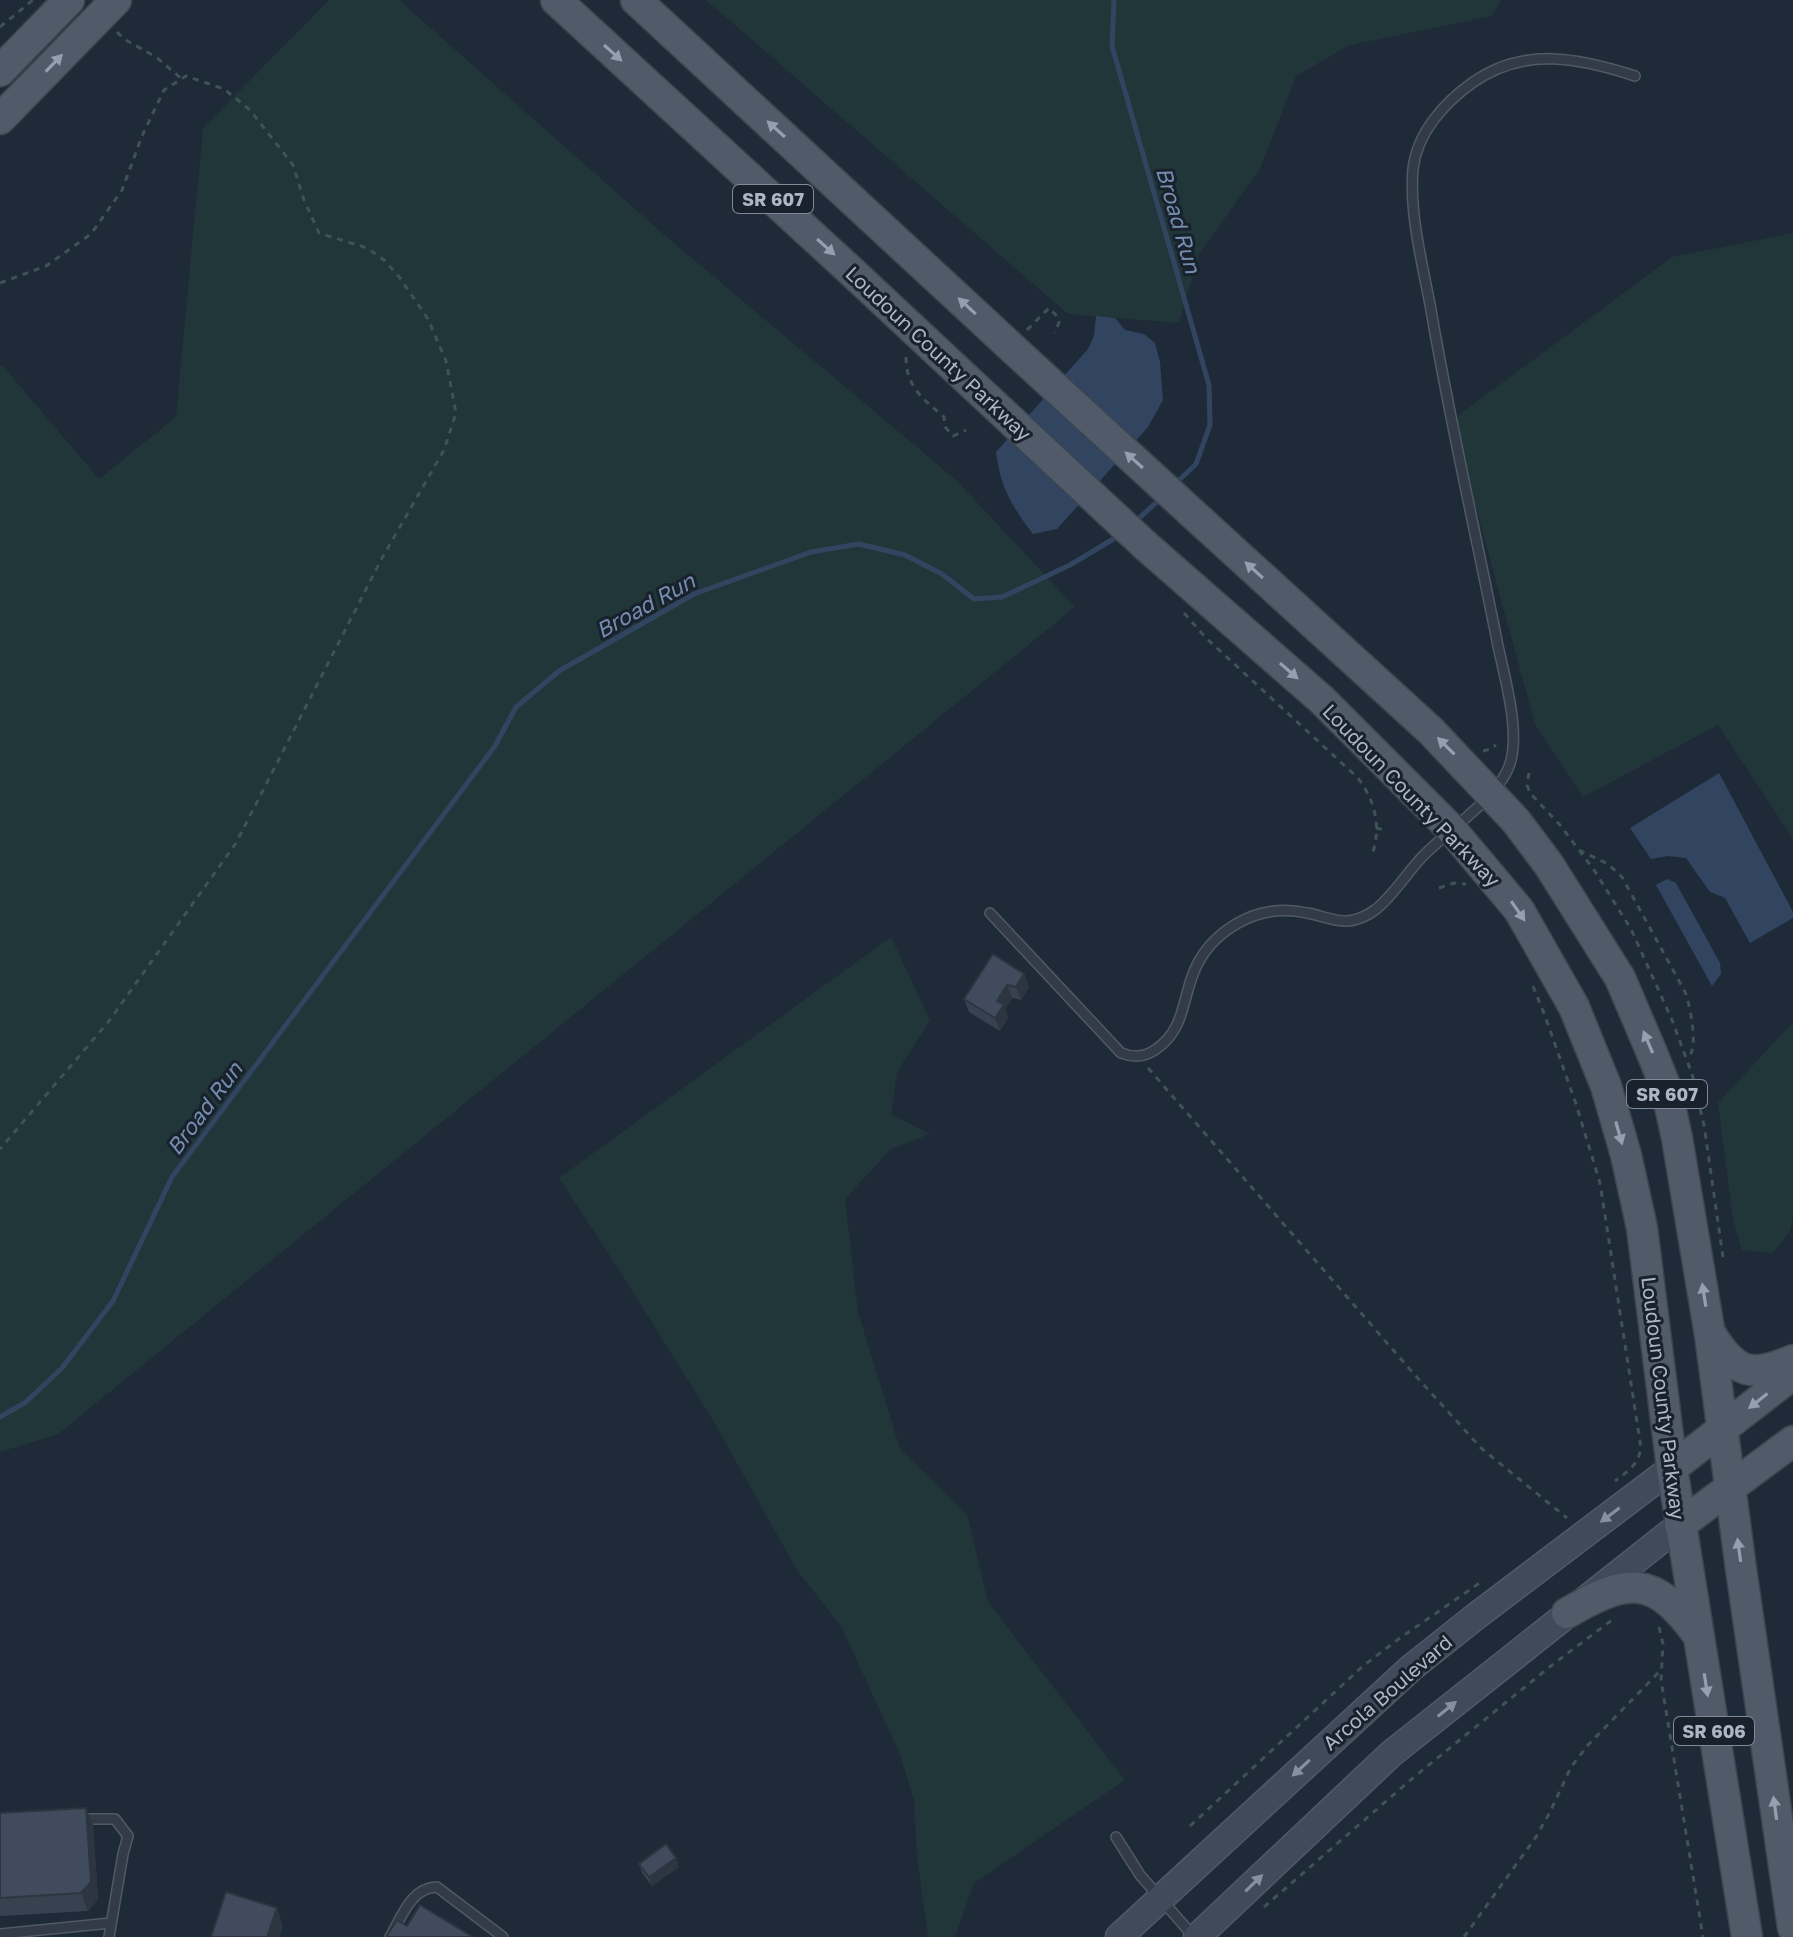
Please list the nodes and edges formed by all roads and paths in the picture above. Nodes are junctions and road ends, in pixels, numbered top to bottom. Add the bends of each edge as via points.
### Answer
1 (33, 0) edge
2 (69, 0) edge
3 (556, 0) edge
4 (636, 0) edge
5 (114, 14) edge
6 (0, 27) edge
7 (0, 71) edge
8 (1635, 76) dead end
9 (182, 79) junction
10 (0, 119) edge
11 (0, 283) edge
12 (1055, 333) dead end
13 (1024, 346) junction
14 (905, 354) dead end
15 (966, 430) dead end
16 (1184, 613) dead end
17 (1491, 794) junction
18 (1376, 828) junction
19 (1451, 829) junction
20 (1385, 830) dead end
21 (1579, 850) dead end
22 (1373, 852) dead end
23 (1453, 876) dead end
24 (1454, 883) junction
25 (1439, 888) dead end
26 (1474, 888) dead end
27 (990, 913) dead end
28 (1530, 979) dead end
29 (1138, 1057) junction
30 (1686, 1058) dead end
31 (0, 1149) edge
32 (1710, 1335) junction
33 (1793, 1360) edge
34 (1793, 1374) edge
35 (1723, 1428) junction
36 (1793, 1441) edge
37 (1672, 1468) junction
38 (1614, 1482) dead end
39 (1730, 1488) junction
40 (1567, 1518) dead end
41 (1680, 1525) junction
42 (1492, 1575) dead end
43 (1567, 1613) junction
44 (1620, 1614) dead end
45 (1659, 1625) dead end
46 (1698, 1635) junction
47 (1661, 1670) junction
48 (70, 1819) edge
49 (1190, 1826) dead end
50 (1116, 1837) dead end
51 (1160, 1898) junction
52 (1264, 1907) dead end
53 (111, 1923) junction
54 (1793, 1928) edge
55 (0, 1934) edge
56 (109, 1937) edge
57 (390, 1937) edge
58 (503, 1937) edge
59 (1119, 1937) edge
60 (1196, 1937) edge
61 (1464, 1937) edge
62 (1703, 1937) edge
63 (1747, 1937) edge

1 - 6 path
2 - 7 main road
3 -> 19 main road, Loudoun County Parkway / SR 607, bridge via 1146,546 1322,700
13 -> 4 main road, SR 607
5 - 9 path via 124,39
10 -> 5 main road
8 - 17 lane via 1557,58 1498,68 1464,88 1436,116 1413,167 1414,210 1446,395 1514,734 1513,756
9 - 11 path via 164,90 122,190 91,234 46,266
9 - 31 path via 224,89 250,110 293,165 319,233 367,248 400,278 428,319 446,361 456,413 444,450 381,560 236,843 109,1021
12 - 13 path via 1059,322 1049,308
17 -> 13 main road, SR 607, bridge via 1431,731 1192,513
14 - 15 path via 908,378 944,417 945,427 953,436
16 - 18 path via 1358,778 1374,807
17 - 19 lane
32 -> 17 main road, SR 607 via 1677,1138 1652,1053 1620,978 1573,900
18 - 20 path
18 - 22 path
19 - 29 lane via 1367,915 1348,921 1278,910 1228,929 1199,960 1171,1036
19 -> 37 main road, Loudoun County Parkway / SR 607 via 1519,910 1574,1007 1606,1086 1642,1228
21 - 30 path via 1622,877 1685,992 1693,1045
23 - 24 path
24 - 25 path
24 - 26 path
27 - 29 lane via 1121,1053
28 - 38 path via 1600,1183 1641,1448 1634,1467
29 - 40 path via 1481,1448
32 - 33 main road via 1735,1365 1746,1369 1773,1368
32 - 35 main road, SR 607
34 -> 35 main road
35 - 37 main road
35 - 39 main road, SR 606
36 - 39 main road
37 - 41 main road, Loudoun County Parkway / SR 607
37 -> 51 main road, Arcola Boulevard via 1411,1668
39 - 41 main road
54 -> 39 main road, SR 606
41 - 43 main road
41 - 46 main road, Loudoun County Parkway / SR 606
42 - 49 path via 1363,1666
43 - 46 main road via 1612,1591 1641,1588 1677,1609
60 -> 43 main road via 1392,1753
44 - 52 path via 1414,1777
45 - 47 path
46 -> 63 main road, Loudoun County Parkway / SR 606
47 - 61 path via 1571,1767 1536,1837
47 - 62 path
48 - 53 lane via 115,1819 128,1836
50 - 51 lane
51 - 59 main road, Arcola Boulevard
51 - 60 lane
53 - 55 lane
53 - 56 lane
57 - 58 lane via 414,1895 437,1887

